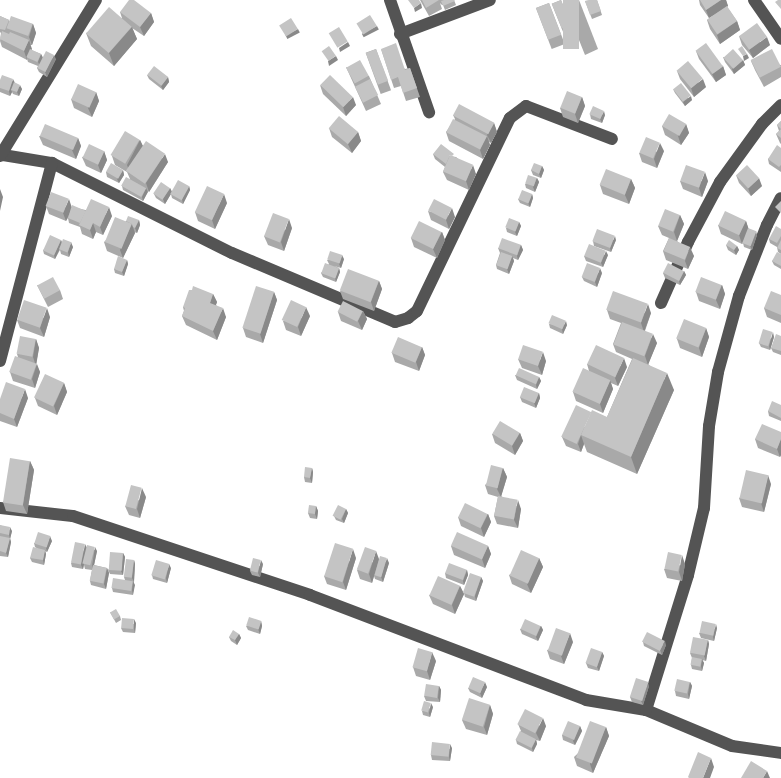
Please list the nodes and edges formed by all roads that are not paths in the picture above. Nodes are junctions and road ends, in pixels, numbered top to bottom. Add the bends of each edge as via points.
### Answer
1 (96, 0) edge
2 (390, 0) edge
3 (490, 0) edge
4 (754, 0) edge
5 (400, 33) junction
6 (781, 39) edge
7 (781, 105) edge
8 (429, 112) dead end
9 (612, 139) dead end
10 (1, 155) edge
11 (52, 164) junction
12 (781, 198) edge
13 (661, 303) dead end
14 (0, 361) edge
15 (0, 508) edge
16 (646, 710) junction
17 (781, 753) edge

1 - 10 street
2 - 5 street
3 - 5 street
4 - 6 street
5 - 8 street
7 - 13 street via 762,124 720,182
9 - 11 street via 526,106 510,118 417,311 395,321 232,253
10 - 11 street
11 - 14 street
12 - 16 street via 739,296 718,372 709,426 704,508
15 - 16 street via 73,516 310,595 586,700
16 - 17 street via 732,747

